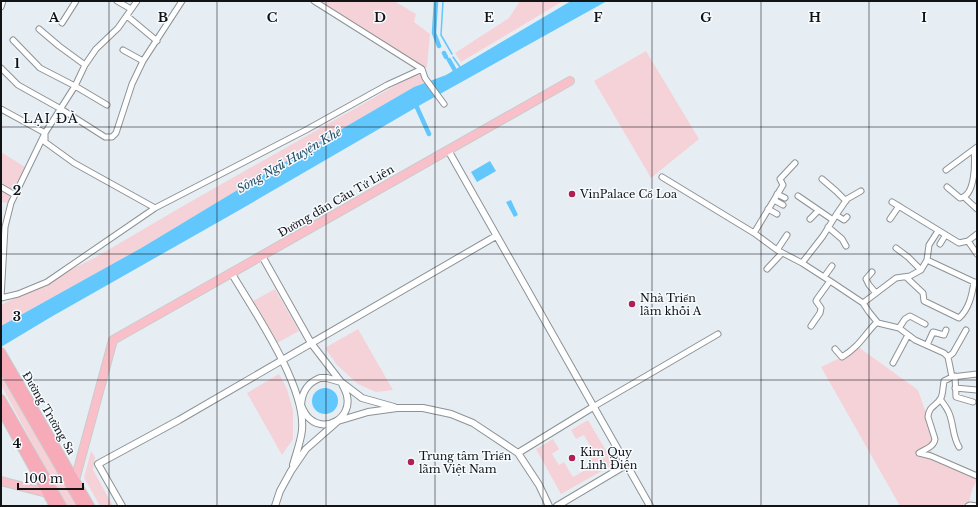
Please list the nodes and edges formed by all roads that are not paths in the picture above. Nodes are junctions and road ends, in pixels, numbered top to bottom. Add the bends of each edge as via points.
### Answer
1 (3, 1) edge
2 (76, 1) edge
3 (117, 1) edge
4 (137, 1) edge
5 (182, 1) edge
6 (314, 1) edge
7 (1, 7) edge
8 (131, 9) junction
9 (127, 16) junction
10 (62, 23) dead end
11 (39, 29) dead end
12 (13, 40) dead end
13 (157, 41) junction
14 (124, 50) dead end
15 (143, 61) junction
16 (85, 65) junction
17 (1, 68) edge
18 (422, 69) junction
19 (570, 81) dead end
20 (74, 86) junction
21 (444, 104) dead end
22 (107, 105) dead end
23 (1, 109) edge
24 (61, 109) junction
25 (45, 133) junction
26 (975, 149) edge
27 (448, 150) junction
28 (795, 163) dead end
29 (946, 170) dead end
30 (662, 177) dead end
31 (822, 179) dead end
32 (1, 187) edge
33 (947, 187) dead end
34 (861, 191) dead end
35 (777, 194) junction
36 (15, 195) junction
37 (798, 196) dead end
38 (964, 197) junction
39 (785, 198) dead end
40 (774, 200) junction
41 (846, 201) junction
42 (892, 202) dead end
43 (783, 204) dead end
44 (898, 206) junction
45 (155, 208) junction
46 (977, 208) edge
47 (768, 209) junction
48 (818, 211) junction
49 (776, 214) dead end
50 (836, 214) junction
51 (847, 217) dead end
52 (810, 219) dead end
53 (890, 219) dead end
54 (832, 220) junction
55 (828, 227) junction
56 (938, 231) junction
57 (754, 233) junction
58 (977, 234) edge
59 (787, 235) dead end
60 (496, 236) junction
61 (945, 236) junction
62 (968, 241) junction
63 (940, 244) dead end
64 (846, 246) dead end
65 (896, 248) dead end
66 (777, 250) junction
67 (782, 253) junction
68 (977, 254) edge
69 (262, 256) junction
70 (927, 260) junction
71 (802, 263) junction
72 (832, 266) dead end
73 (767, 269) dead end
74 (921, 270) junction
75 (872, 272) dead end
76 (232, 274) junction
77 (824, 277) junction
78 (906, 277) junction
79 (830, 281) junction
80 (976, 282) edge
81 (876, 293) junction
82 (1, 298) edge
83 (863, 303) junction
84 (877, 322) junction
85 (925, 324) dead end
86 (811, 326) dead end
87 (898, 328) junction
88 (946, 330) dead end
89 (966, 330) dead end
90 (718, 334) dead end
91 (908, 335) junction
92 (311, 343) junction
93 (927, 345) junction
94 (835, 349) dead end
95 (1, 352) edge
96 (948, 357) junction
97 (282, 359) junction
98 (893, 363) dead end
99 (1, 366) edge
100 (977, 374) edge
101 (953, 376) junction
102 (341, 382) junction
103 (955, 388) junction
104 (977, 390) edge
105 (1, 399) edge
106 (940, 399) junction
107 (973, 402) dead end
108 (301, 405) junction
109 (593, 407) junction
110 (398, 408) junction
111 (1, 410) edge
112 (338, 422) junction
113 (932, 446) junction
114 (959, 447) dead end
115 (518, 453) junction
116 (932, 456) junction
117 (626, 465) junction
118 (291, 471) junction
119 (977, 476) edge
120 (75, 480) junction
121 (1, 481) edge
122 (47, 493) junction
123 (54, 506) edge
124 (62, 506) edge
125 (82, 506) edge
126 (90, 506) edge
127 (122, 506) edge
128 (275, 506) edge
129 (549, 506) edge
130 (557, 506) edge
131 (650, 506) edge
132 (968, 506) edge
133 (977, 506) edge

1 - 7 street
2 - 10 street
3 - 8 street
4 - 8 street
5 - 13 street
6 - 18 street
8 - 9 street
9 - 13 street
9 - 16 street via 96,49
11 - 16 street
12 - 20 street via 40,68
13 - 15 street
14 - 15 street
15 - 24 street via 132,84 116,133 112,137 105,137
16 - 20 street
17 - 24 street via 18,85
18 - 21 street via 425,78
18 - 45 street
19 - 27 main road, Đường dẫn Cầu Tứ Liên
20 - 22 street
20 - 24 street
23 - 25 street
24 - 25 street
25 - 36 street
25 - 45 street via 45,142 74,163
26 - 29 street
26 - 38 street via 973,178
27 - 60 street
27 - 69 main road, Đường dẫn Cầu Tứ Liên
28 - 35 street via 780,178 783,184
30 - 57 street
31 - 41 street
32 - 36 street
33 - 38 street via 958,197
34 - 41 street
35 - 39 street
35 - 40 street
36 - 82 street via 5,227
37 - 48 street
38 - 46 street
40 - 43 street
40 - 47 street
41 - 50 street
42 - 44 street
44 - 53 street
44 - 56 street
45 - 82 street via 47,282
47 - 49 street
47 - 57 street
48 - 52 street
48 - 54 street
50 - 51 street via 842,220
50 - 54 street
54 - 55 street
55 - 64 street
55 - 71 street
56 - 61 street
56 - 70 street via 929,245
57 - 66 street
58 - 62 street
59 - 66 street
60 - 92 street
60 - 109 street
61 - 62 street via 959,243
61 - 63 street
62 - 68 street
65 - 74 street
66 - 67 street
67 - 71 street
67 - 73 street
69 - 76 main road, Đường dẫn Cầu Tứ Liên
69 - 92 street
70 - 74 street
70 - 80 street
71 - 77 street
72 - 77 street
74 - 78 street
75 - 81 street via 866,282
76 - 97 street
76 - 120 main road, Đường dẫn Cầu Tứ Liên via 113,340
77 - 79 street
78 - 80 street via 923,293 924,301 959,318 964,314
78 - 81 street via 896,278
79 - 83 street
79 - 86 street via 816,301 821,311
81 - 83 street
83 - 84 street
84 - 87 street
84 - 94 street via 861,343 842,357
85 - 87 street via 910,316
87 - 91 street
88 - 93 street via 944,335 933,332
89 - 96 street
90 - 109 street
91 - 93 street
91 - 98 street
92 - 97 street
92 - 102 street
93 - 96 street
95 - 120 highway, Đường Trường Sa
96 - 101 street
97 - 108 street
97 - 127 street via 98,464
99 - 125 highway, Đường Trường Sa
100 - 101 street
101 - 103 street
101 - 106 street via 944,381
102 - 108 street via 327,378 313,381 303,391
102 - 110 street via 362,398
102 - 112 street via 348,404
103 - 104 street
103 - 107 street via 956,397
105 - 124 highway
106 - 113 street via 931,406 928,414 935,439
106 - 114 street via 949,411
108 - 112 street via 308,418 314,422
108 - 118 street via 302,430
109 - 115 street
109 - 117 street
110 - 112 street via 368,412
110 - 115 street via 423,408 451,414 473,423
111 - 122 highway
112 - 118 street via 306,449
113 - 116 street
113 - 116 street via 919,453
115 - 129 street
116 - 119 street
117 - 130 street
117 - 131 street
118 - 128 street
120 - 126 highway, Đường Trường Sa
121 - 122 main road
122 - 123 highway
132 - 133 street

